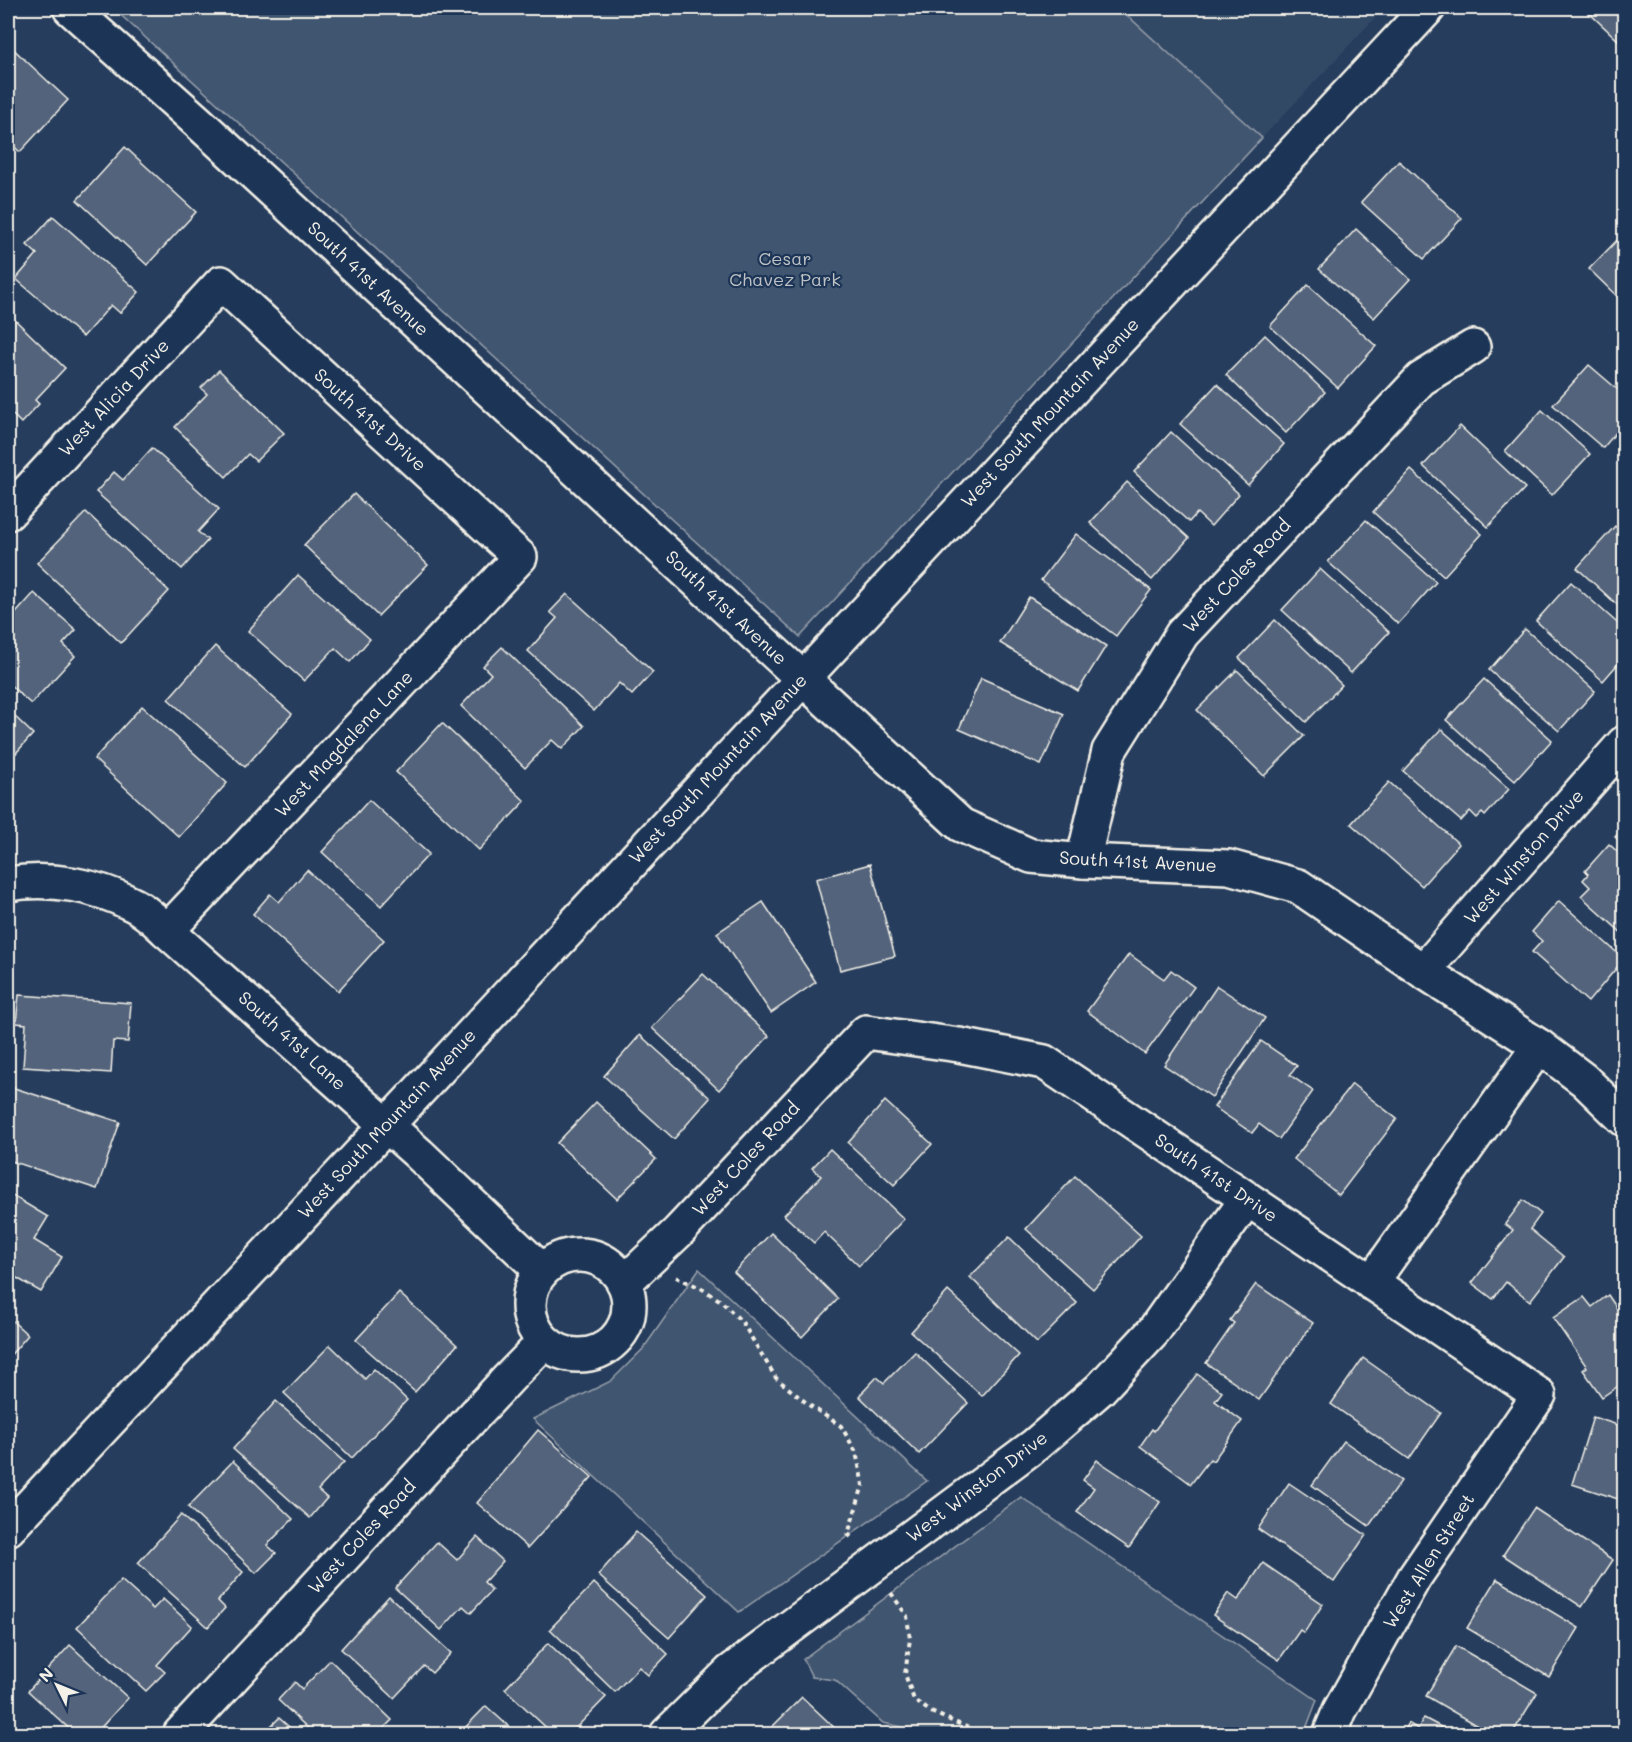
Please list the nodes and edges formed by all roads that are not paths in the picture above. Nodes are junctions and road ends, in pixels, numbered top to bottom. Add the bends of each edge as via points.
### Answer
1 (70, 8) edge
2 (1428, 8) edge
3 (221, 283) joint
4 (1473, 347) dead end
5 (8, 513) edge
6 (520, 557) joint
7 (802, 678) junction
8 (1624, 743) edge
9 (1083, 861) junction
10 (8, 884) edge
11 (167, 931) junction
12 (1423, 971) junction
13 (866, 1032) joint
14 (1539, 1046) junction
15 (1624, 1119) edge
16 (387, 1125) junction
17 (1247, 1199) junction
18 (542, 1271) junction
19 (624, 1283) junction
20 (1371, 1283) junction
21 (544, 1342) junction
22 (1539, 1395) joint
23 (8, 1528) edge
24 (180, 1734) edge
25 (667, 1734) edge
26 (1330, 1734) edge

1 - 7 street, South 41st Avenue
2 - 7 street, West South Mountain Avenue
3 - 5 street, West Alicia Drive
3 - 6 street, South 41st Drive
4 - 9 street, West Coles Road via 1421,379 1182,634 1109,752
6 - 11 street, West Magdalena Lane
7 - 9 street, South 41st Avenue via 962,825 1031,856
7 - 16 street, West South Mountain Avenue
8 - 12 street, West Winston Drive
9 - 12 street, South 41st Avenue via 1229,867 1298,886
10 - 11 street, South 41st Lane via 36,880 99,890 136,905
11 - 16 street, South 41st Lane
12 - 14 street, South 41st Avenue
13 - 17 street, South 41st Drive via 1044,1062
13 - 19 street, West Coles Road via 678,1232
14 - 15 street, South 41st Avenue via 1584,1080
14 - 20 street
16 - 18 street, South 41st Lane
16 - 23 street, West South Mountain Avenue
17 - 20 street, South 41st Drive
17 - 25 street, West Winston Drive via 1153,1332 1100,1389 1035,1444 730,1672
18 - 19 street via 563,1258 586,1256 602,1260
18 - 21 street via 529,1299 535,1330
19 - 21 street via 629,1298 624,1328 602,1350 572,1355
20 - 22 street, South 41st Drive
21 - 24 street, West Coles Road
22 - 26 street, West Allen Street via 1414,1578

